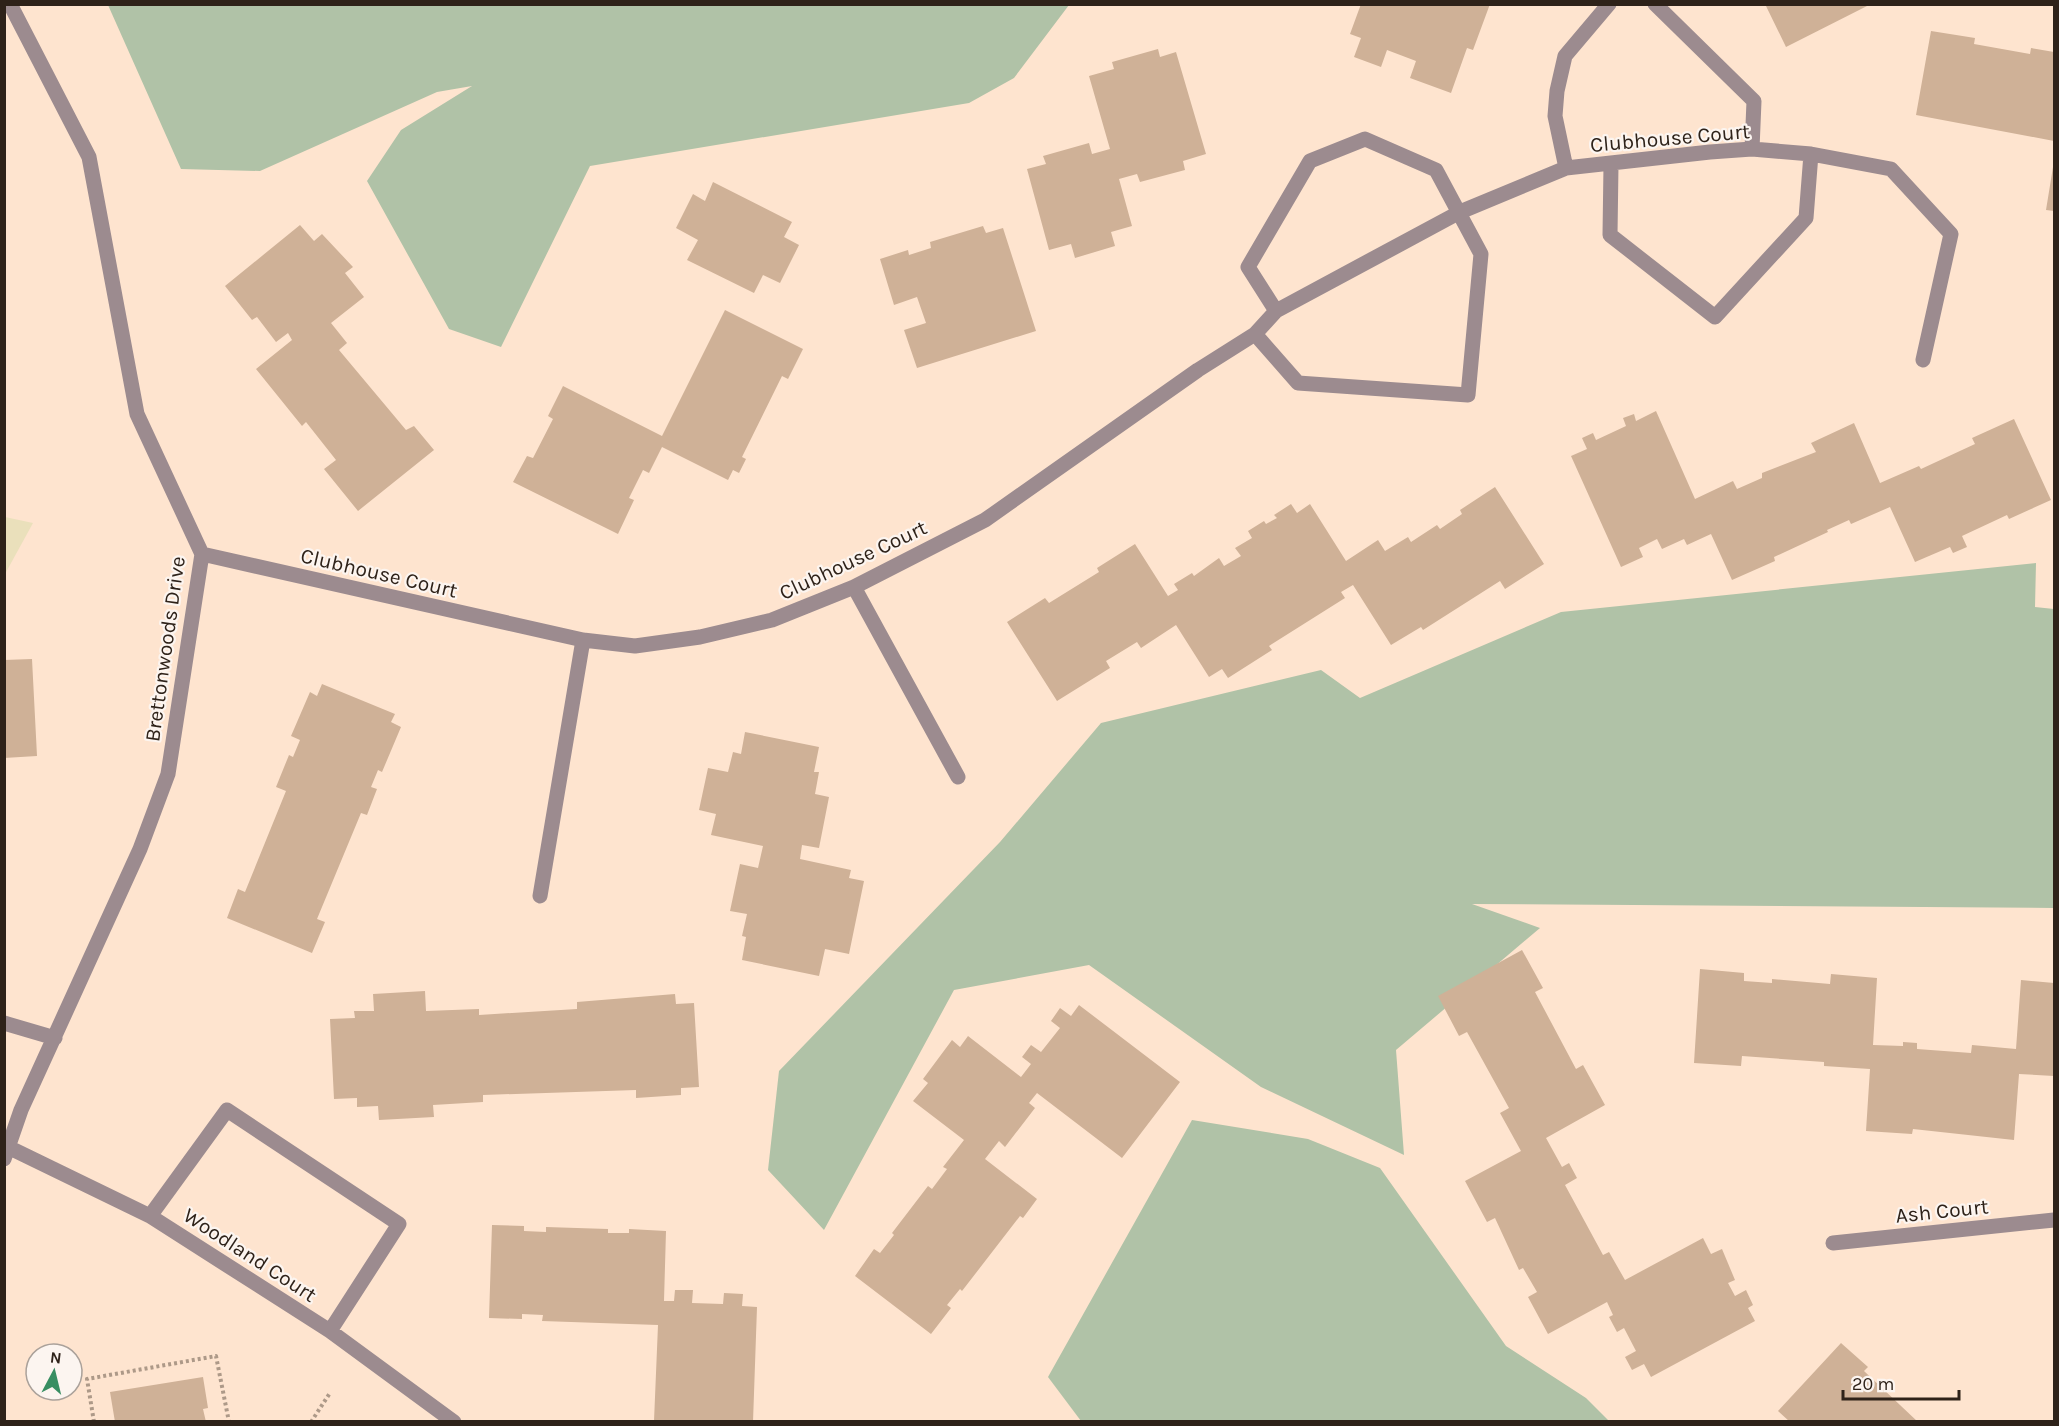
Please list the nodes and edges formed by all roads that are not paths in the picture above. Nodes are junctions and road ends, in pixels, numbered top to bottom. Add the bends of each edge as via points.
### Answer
1 (10, 4) edge
2 (1609, 4) edge
3 (1655, 4) edge
4 (1752, 149) junction
5 (1811, 154) junction
6 (1611, 165) junction
7 (1566, 168) junction
8 (1460, 212) junction
9 (1276, 311) junction
10 (1255, 334) junction
11 (1923, 360) dead end
12 (202, 554) junction
13 (854, 587) junction
14 (583, 640) junction
15 (958, 777) dead end
16 (540, 896) dead end
17 (4, 1023) edge
18 (55, 1038) junction
19 (7, 1153) edge
20 (150, 1216) junction
21 (2055, 1220) edge
22 (1833, 1243) dead end
23 (330, 1331) junction
24 (454, 1422) edge

1 - 12 street, Brettonwoods Drive via 89,156 137,414
2 - 7 street via 1565,56 1555,116
3 - 4 street via 1754,101
4 - 5 street, Clubhouse Court
4 - 6 street, Clubhouse Court
5 - 6 street via 1806,218 1715,317 1610,235
5 - 11 street, Clubhouse Court via 1891,169 1951,234
6 - 7 street, Clubhouse Court
7 - 8 street, Clubhouse Court
8 - 9 street, Clubhouse Court
8 - 9 street via 1436,170 1365,139 1310,161 1248,267
8 - 10 street via 1481,254 1468,395 1298,383
9 - 10 street, Clubhouse Court
10 - 13 street, Clubhouse Court via 986,520
12 - 14 street, Clubhouse Court
12 - 18 street, Brettonwoods Drive via 168,774 140,849
13 - 14 street, Clubhouse Court via 772,620 700,637 634,646
13 - 15 street
14 - 16 street
17 - 18 street
18 - 19 street, Brettonwoods Drive via 21,1110
19 - 20 street, Woodland Court
20 - 23 street, Woodland Court
20 - 23 street via 227,1110 399,1224
21 - 22 street, Ash Court
23 - 24 street, Woodland Court

